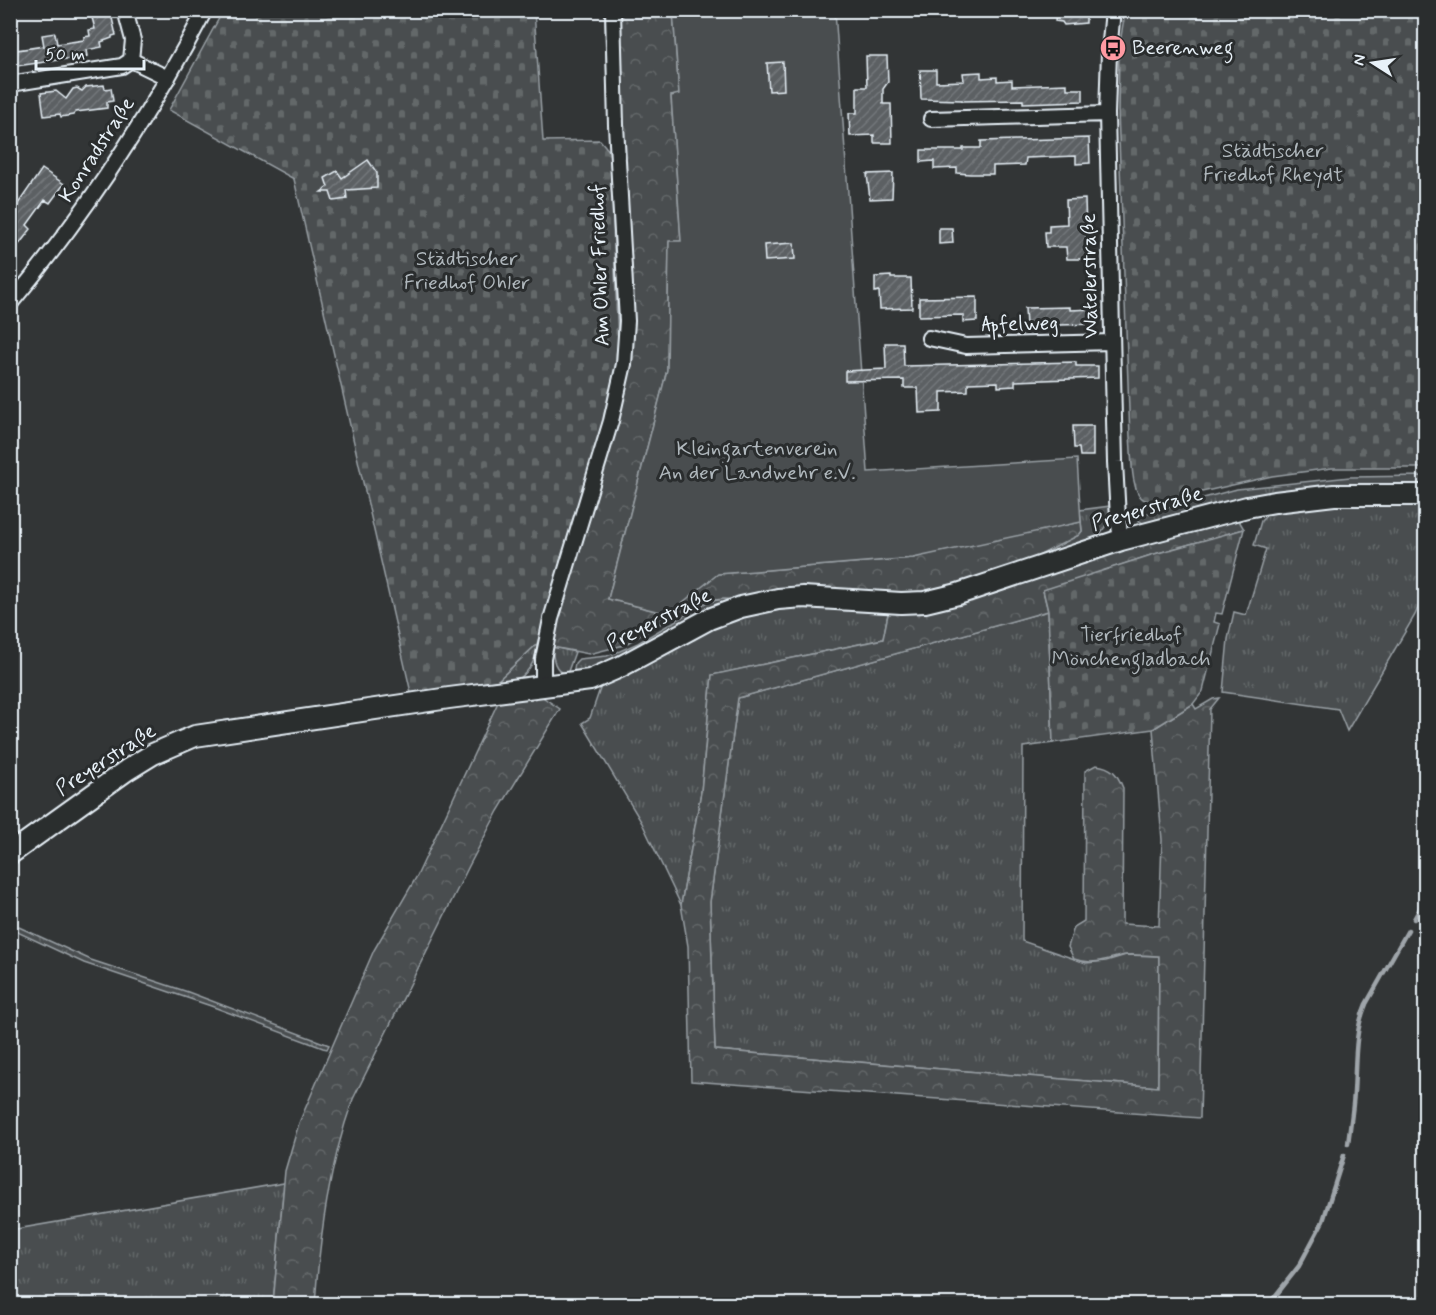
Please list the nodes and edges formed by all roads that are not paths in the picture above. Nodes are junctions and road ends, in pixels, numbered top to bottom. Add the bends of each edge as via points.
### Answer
1 (125, 10) edge
2 (205, 10) edge
3 (613, 10) edge
4 (1113, 10) edge
5 (131, 60) junction
6 (168, 78) junction
7 (10, 84) edge
8 (1107, 114) junction
9 (931, 119) dead end
10 (10, 304) edge
11 (929, 338) dead end
12 (1112, 342) junction
13 (1425, 495) edge
14 (1121, 540) junction
15 (543, 686) junction
16 (10, 854) edge

1 - 5 street via 134,40
2 - 6 street, Konradstraße
3 - 15 street, Am Ohler Friedhof via 627,321 624,364 611,421 551,619 543,659
4 - 8 street, Watelerstraße
5 - 6 street
5 - 7 street via 122,66
6 - 10 street, Konradstraße via 81,213
8 - 9 street
8 - 12 street, Watelerstraße
11 - 12 street, Apfelweg via 966,346
12 - 14 street, Watelerstraße
13 - 14 main road, Preyerstraße via 1334,495 1275,502
14 - 15 main road, Preyerstraße via 925,602 803,597 741,607 677,634 605,675
15 - 16 main road, Preyerstraße via 195,736 127,770

